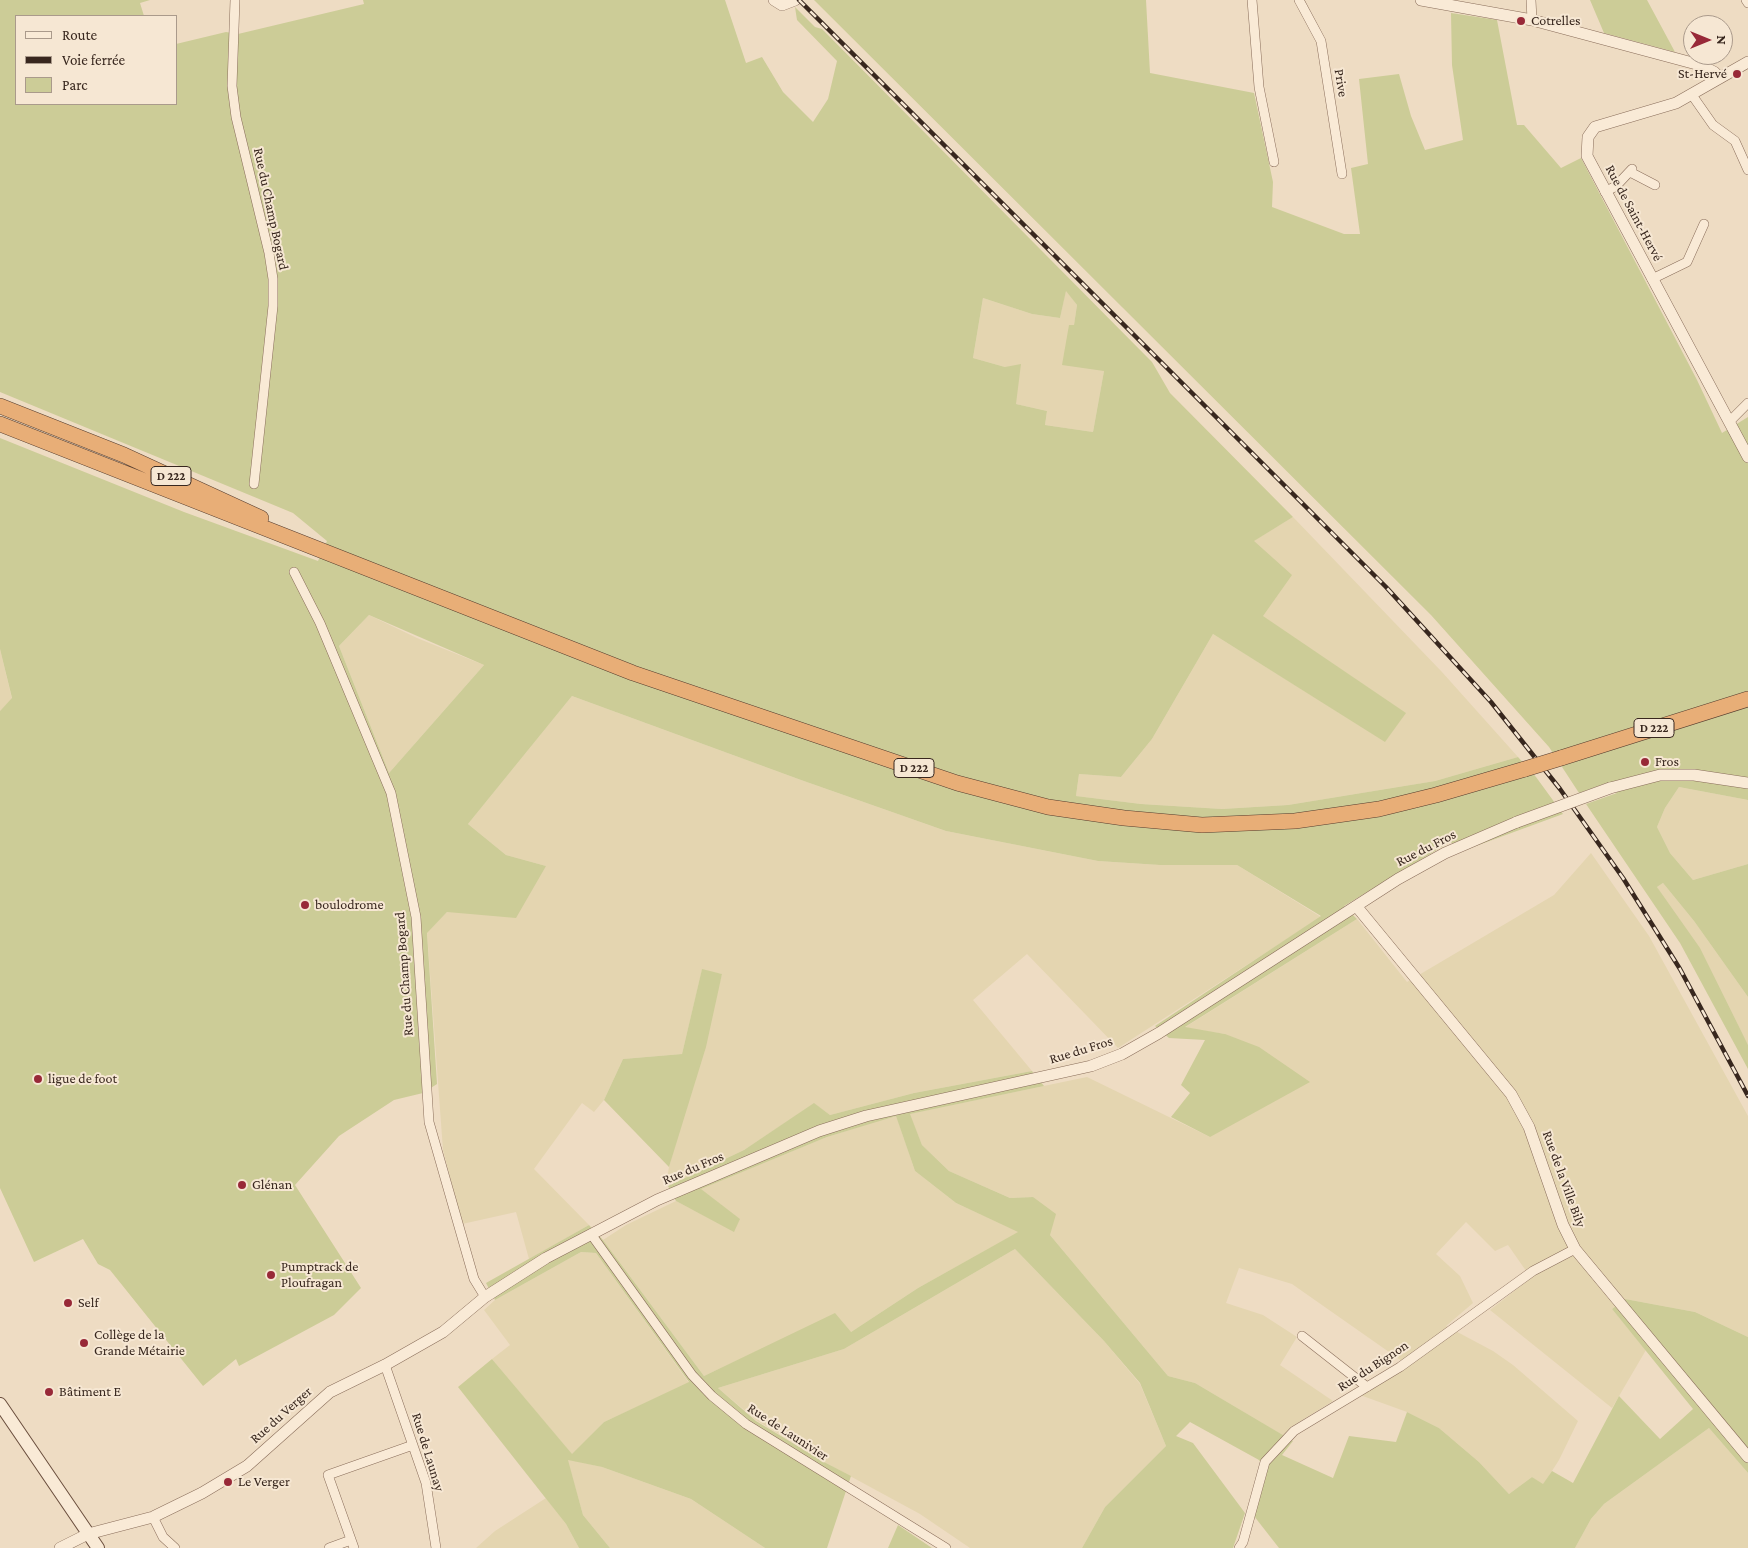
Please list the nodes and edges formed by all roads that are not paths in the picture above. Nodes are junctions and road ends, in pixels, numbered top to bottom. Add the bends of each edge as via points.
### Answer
1 (235, 0) edge
2 (774, 0) edge
3 (1252, 0) edge
4 (1299, 0) edge
5 (1421, 0) edge
6 (1531, 0) edge
7 (790, 2) edge
8 (1532, 20) junction
9 (1748, 62) edge
10 (1748, 68) edge
11 (1724, 74) junction
12 (1692, 94) junction
13 (1274, 162) dead end
14 (1748, 170) edge
15 (1342, 174) dead end
16 (1655, 185) dead end
17 (1606, 192) junction
18 (1704, 224) dead end
19 (1652, 279) junction
20 (1748, 403) edge
21 (3, 406) edge
22 (1730, 421) junction
23 (0, 424) edge
24 (0, 430) edge
25 (57, 448) junction
26 (1748, 457) edge
27 (254, 484) dead end
28 (329, 553) junction
29 (294, 572) dead end
30 (1748, 699) edge
31 (1748, 783) edge
32 (1357, 907) junction
33 (591, 1234) junction
34 (1575, 1249) junction
35 (485, 1297) junction
36 (1302, 1336) dead end
37 (386, 1365) junction
38 (1367, 1387) junction
39 (0, 1404) edge
40 (413, 1445) junction
41 (1748, 1458) edge
42 (153, 1517) junction
43 (88, 1534) junction
44 (352, 1544) edge
45 (60, 1548) edge
46 (98, 1548) edge
47 (175, 1548) edge
48 (329, 1548) edge
49 (436, 1548) edge
50 (946, 1548) edge
51 (1239, 1548) edge

1 - 27 street, Rue du Champ Bogard via 232,86 236,117 273,279 274,306
2 - 7 street
3 - 13 street via 1259,87
4 - 15 street, Prive via 1321,41
5 - 8 street
6 - 8 street
8 - 11 street
9 - 11 street, Rue de Saint-Hervé
10 - 11 street
11 - 12 street, Rue de Saint-Hervé
12 - 14 street via 1713,125 1735,141
12 - 17 street, Rue de Saint-Hervé via 1676,103 1595,127 1588,137 1587,156
16 - 17 street via 1631,171
17 - 19 street, Rue de Saint-Hervé
18 - 19 street via 1687,262
19 - 22 street, Rue de Saint-Hervé
20 - 22 street
21 - 28 highway, D 222 via 124,455 304,538
22 - 26 street, Rue de Saint-Hervé
23 - 25 highway, D 222
24 - 25 highway
25 - 28 highway, D 222
28 - 30 highway, D 222, bridge via 633,673 957,783 1048,807 1124,818 1202,825 1295,821 1379,809 1525,769
29 - 35 street, Rue du Champ Bogard via 320,623 391,793 416,917 429,1122 474,1279
31 - 32 street, Rue du Fros, bridge via 1694,775 1660,775 1610,788 1445,853
32 - 33 street, Rue du Fros via 1122,1054 1091,1066 866,1116 820,1131 657,1200
32 - 34 street, Rue de la Ville Bily via 1511,1094 1529,1127 1563,1225
33 - 35 street, Rue du Fros
33 - 50 street, Rue de Launivier via 692,1375 712,1396 746,1424
34 - 38 street, Rue du Bignon via 1534,1271
34 - 41 street, Rue de la Ville Bily
35 - 37 street, Rue du Verger via 443,1332
36 - 38 street
37 - 40 street, Rue de Launay
37 - 42 street, Rue du Verger via 330,1392 247,1466
38 - 51 street, Rue du Bignon via 1294,1431 1266,1462
39 - 43 main road
40 - 44 street via 328,1475
40 - 49 street, Rue de Launay via 426,1483
42 - 43 street, Rue du Verger
42 - 47 street via 163,1537
43 - 45 street, Rue du Verger
43 - 46 main road
44 - 48 street

